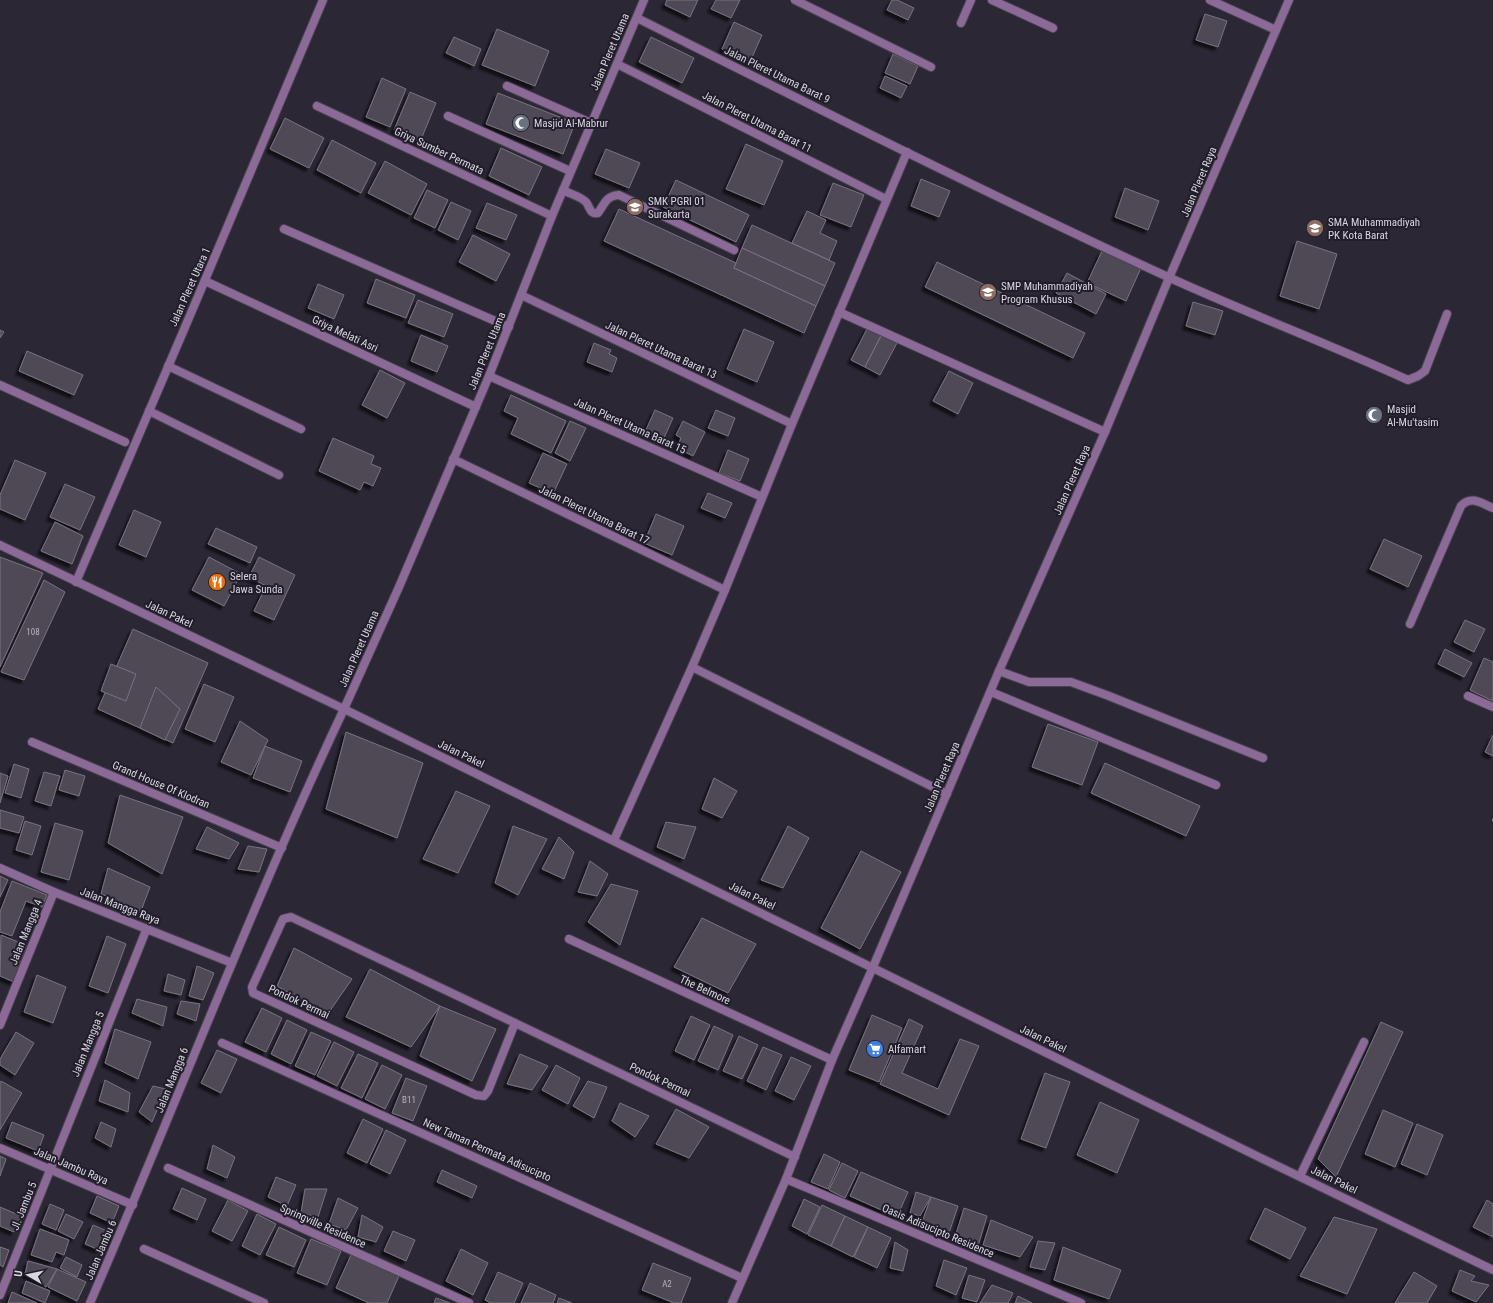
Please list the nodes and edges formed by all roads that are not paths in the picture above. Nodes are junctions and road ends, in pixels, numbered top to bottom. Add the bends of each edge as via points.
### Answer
1 (323, 0) edge
2 (644, 0) edge
3 (796, 0) edge
4 (971, 0) edge
5 (992, 0) edge
6 (1210, 0) edge
7 (1289, 0) edge
8 (637, 18) junction
9 (961, 24) dead end
10 (1053, 28) dead end
11 (1276, 30) junction
12 (617, 64) junction
13 (931, 66) dead end
14 (507, 86) dead end
15 (317, 106) dead end
16 (448, 116) dead end
17 (591, 123) junction
18 (907, 152) junction
19 (570, 171) junction
20 (563, 190) junction
21 (886, 199) junction
22 (552, 216) junction
23 (284, 229) dead end
24 (734, 250) dead end
25 (1170, 278) junction
26 (205, 281) junction
27 (521, 295) junction
28 (839, 312) junction
29 (1447, 314) dead end
30 (509, 327) junction
31 (168, 366) junction
32 (489, 376) junction
33 (0, 385) edge
34 (476, 407) junction
35 (149, 411) junction
36 (792, 424) junction
37 (301, 429) dead end
38 (1105, 432) junction
39 (125, 442) dead end
40 (453, 459) junction
41 (279, 475) dead end
42 (762, 497) junction
43 (1493, 508) edge
44 (0, 545) edge
45 (76, 582) junction
46 (725, 590) junction
47 (1410, 624) dead end
48 (692, 667) junction
49 (999, 671) junction
50 (990, 692) junction
51 (1468, 696) dead end
52 (1493, 707) edge
53 (344, 709) junction
54 (32, 742) dead end
55 (1263, 758) dead end
56 (1216, 785) dead end
57 (947, 794) junction
58 (614, 840) junction
59 (282, 848) junction
60 (0, 868) edge
61 (54, 892) junction
62 (146, 928) junction
63 (570, 940) dead end
64 (232, 963) junction
65 (873, 967) junction
66 (515, 1023) junction
67 (0, 1025) edge
68 (1364, 1042) dead end
69 (222, 1043) dead end
70 (832, 1060) junction
71 (0, 1148) edge
72 (795, 1157) junction
73 (168, 1168) dead end
74 (51, 1169) junction
75 (1297, 1174) junction
76 (786, 1180) junction
77 (133, 1205) junction
78 (144, 1249) dead end
79 (1493, 1270) edge
80 (742, 1278) junction
81 (0, 1295) edge
82 (90, 1303) edge
83 (264, 1303) edge
84 (469, 1303) edge
85 (732, 1303) edge
86 (1081, 1303) edge

1 - 26 street, Jalan Pleret Utara 1
2 - 8 street, Jalan Pleret Utama
3 - 13 street
4 - 9 street
5 - 10 street
6 - 11 street
7 - 11 street, Jalan Pleret Raya
8 - 12 street, Jalan Pleret Utama
8 - 18 street, Jalan Pleret Utama Barat 9
11 - 25 street, Jalan Pleret Raya
12 - 17 street, Jalan Pleret Utama
12 - 21 street, Jalan Pleret Utama Barat 11
14 - 17 street
15 - 22 street, Griya Sumber Permata
16 - 19 street
17 - 19 street, Jalan Pleret Utama
18 - 21 street
18 - 25 street, Jalan Pleret Utama Barat 9
19 - 20 street, Jalan Pleret Utama
20 - 22 street, Jalan Pleret Utama
20 - 24 street via 582,199 595,214 608,198 619,195
21 - 28 street
22 - 27 street, Jalan Pleret Utama
23 - 30 street
25 - 29 street, Jalan Pleret Utama Barat 9 via 1408,380 1425,371
25 - 38 street, Jalan Pleret Raya
26 - 31 street, Jalan Pleret Utara 1
26 - 34 street, Griya Melati Asri
27 - 30 street, Jalan Pleret Utama
27 - 36 street, Jalan Pleret Utama Barat 13
28 - 36 street
28 - 38 street
30 - 32 street, Jalan Pleret Utama
31 - 35 street, Jalan Pleret Utara 1
31 - 37 street
32 - 34 street, Jalan Pleret Utama
32 - 42 street, Jalan Pleret Utama Barat 15
33 - 39 street
34 - 40 street, Jalan Pleret Utama
35 - 41 street
35 - 45 street, Jalan Pleret Utara 1
36 - 42 street
38 - 49 street, Jalan Pleret Raya
40 - 46 street, Jalan Pleret Utama Barat 17
40 - 53 street, Jalan Pleret Utama
42 - 46 street
43 - 47 street via 1472,500 1465,501 1461,506
44 - 45 street, Jalan Pakel
45 - 53 street, Jalan Pakel
46 - 48 street
48 - 57 street
48 - 58 street
49 - 50 street, Jalan Pleret Raya
49 - 55 street via 1029,682 1071,682
50 - 56 street
50 - 57 street, Jalan Pleret Raya
51 - 52 street
53 - 58 street, Jalan Pakel
53 - 59 street, Jalan Pleret Utama
54 - 59 street, Grand House Of Klodran
57 - 65 street, Jalan Pleret Raya
58 - 65 street, Jalan Pakel
59 - 64 street, Jalan Mangga 6
60 - 61 street, Jalan Mangga Raya
61 - 62 street, Jalan Mangga Raya
61 - 67 street, Jalan Mangga 4
62 - 64 street, Jalan Mangga Raya
62 - 74 street, Jalan Mangga 5
63 - 70 street, The Belmore
64 - 77 street, Jalan Mangga 6
65 - 70 street, Jalan Pleret Raya
65 - 75 street, Jalan Pakel
66 - 66 street, Pondok Permai via 291,917 283,919 251,989 253,993 476,1095 484,1096 488,1092
66 - 72 street, Pondok Permai
68 - 75 street
69 - 80 street, New Taman Permata Adisucipto
70 - 72 street, Jalan Pleret Raya
71 - 74 street, Jalan Jambu Raya
72 - 76 street, Jalan Pleret Raya
73 - 84 street, Springville Residence
74 - 77 street, Jalan Jambu Raya
74 - 81 street, Jl. Jambu 5
75 - 79 street, Jalan Pakel
76 - 80 street, Jalan Pleret Raya
76 - 86 street, Oasis Adisucipto Residence
77 - 82 street, Jalan Jambu 6
78 - 83 street
80 - 85 street, Jalan Pleret Raya

